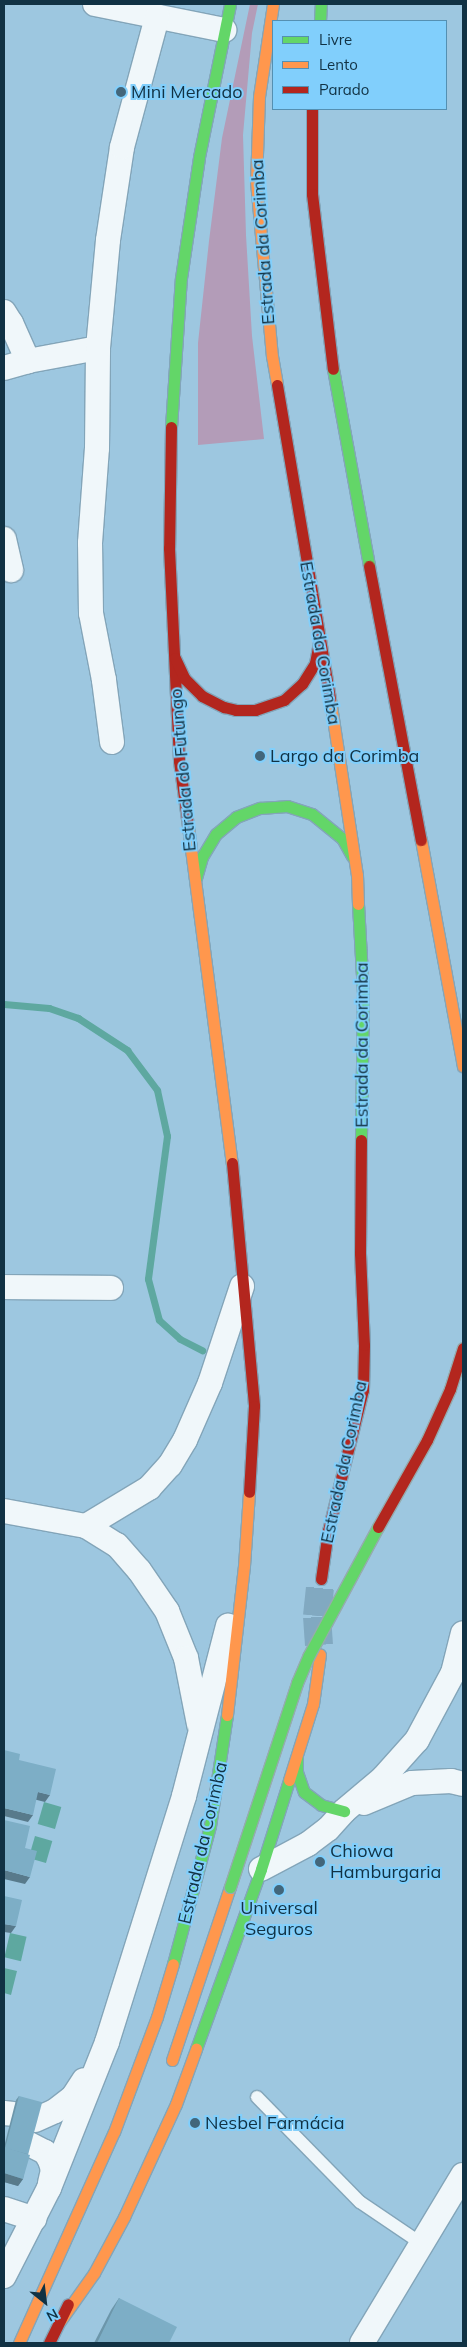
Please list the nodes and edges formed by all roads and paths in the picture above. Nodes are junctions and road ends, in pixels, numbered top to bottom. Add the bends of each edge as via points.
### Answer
1 (95, 4) edge
2 (230, 4) edge
3 (273, 4) edge
4 (321, 4) edge
5 (157, 17) junction
6 (320, 20) edge
7 (224, 30) junction
8 (312, 110) edge
9 (4, 312) edge
10 (98, 348) junction
11 (28, 361) junction
12 (4, 368) edge
13 (4, 539) edge
14 (11, 570) dead end
15 (319, 626) junction
16 (172, 645) junction
17 (112, 742) dead end
18 (357, 875) junction
19 (196, 895) junction
20 (463, 1066) edge
21 (243, 1283) junction
22 (4, 1287) edge
23 (111, 1288) dead end
24 (463, 1348) edge
25 (4, 1511) edge
26 (86, 1526) junction
27 (244, 1566) junction
28 (321, 1580) tunnel mouth
29 (463, 1633) edge
30 (320, 1654) tunnel mouth
31 (200, 1730) junction
32 (297, 1750) junction
33 (463, 1784) edge
34 (344, 1811) junction
35 (210, 1826) junction
36 (260, 1869) junction
37 (107, 2042) junction
38 (167, 2074) dead end
39 (257, 2097) dead end
40 (17, 2116) edge
41 (29, 2144) edge
42 (463, 2174) edge
43 (49, 2188) junction
44 (4, 2209) edge
45 (34, 2219) junction
46 (97, 2243) dead end
47 (422, 2244) junction
48 (4, 2276) edge
49 (60, 2321) junction
50 (19, 2343) edge
51 (50, 2343) edge
52 (362, 2343) edge

1 - 5 street
2 - 7 main road
3 - 15 main road, Estrada da Corimba via 259,97 258,218 272,356
4 - 6 main road
5 - 7 street
5 - 10 street via 122,147 108,240
7 - 16 main road via 199,158 181,288 169,453
8 - 20 main road via 312,194 329,350
9 - 11 street
10 - 11 street
10 - 17 street via 90,613 104,680
11 - 12 street
13 - 14 street
15 - 16 main road via 315,663 302,684 284,700 255,710 224,707 202,696 185,679
15 - 18 main road, Estrada da Corimba
16 - 19 main road, Estrada do Futungo via 179,761
18 - 19 main road via 349,849 323,820 300,809 266,807 236,817 216,834 200,863
18 - 28 main road, Estrada da Corimba via 364,993 360,1254 364,1345 362,1390 328,1531
19 - 21 main road, Estrada da Corimba via 232,1159
21 - 26 street via 210,1383 185,1440 170,1465 149,1488
21 - 27 main road, Estrada da Corimba via 254,1406
22 - 23 street
24 - 38 main road, Estrada da Corimba, bridge via 450,1389 427,1440 347,1582 297,1683
25 - 26 street
26 - 31 street via 116,1545 139,1570 167,1611 186,1658
27 - 31 street
27 - 35 main road, Estrada da Corimba via 223,1754
29 - 34 street via 453,1673 418,1740 383,1778
30 - 32 main road via 313,1704
31 - 35 street
31 - 37 street via 157,1888
32 - 34 main road via 296,1772 304,1792 320,1805
32 - 36 main road
33 - 34 street via 451,1780 412,1783
34 - 36 street via 308,1844
35 - 50 main road, Estrada da Corimba via 157,2018 114,2132
36 - 49 main road via 176,2104 124,2217 98,2265
37 - 40 street via 73,2097 55,2111
37 - 43 street
39 - 47 lane via 360,2202
41 - 43 street via 45,2152 50,2160 53,2170
42 - 47 street
43 - 45 street
44 - 45 street
45 - 48 street
46 - 49 main road
47 - 52 street
49 - 51 main road

